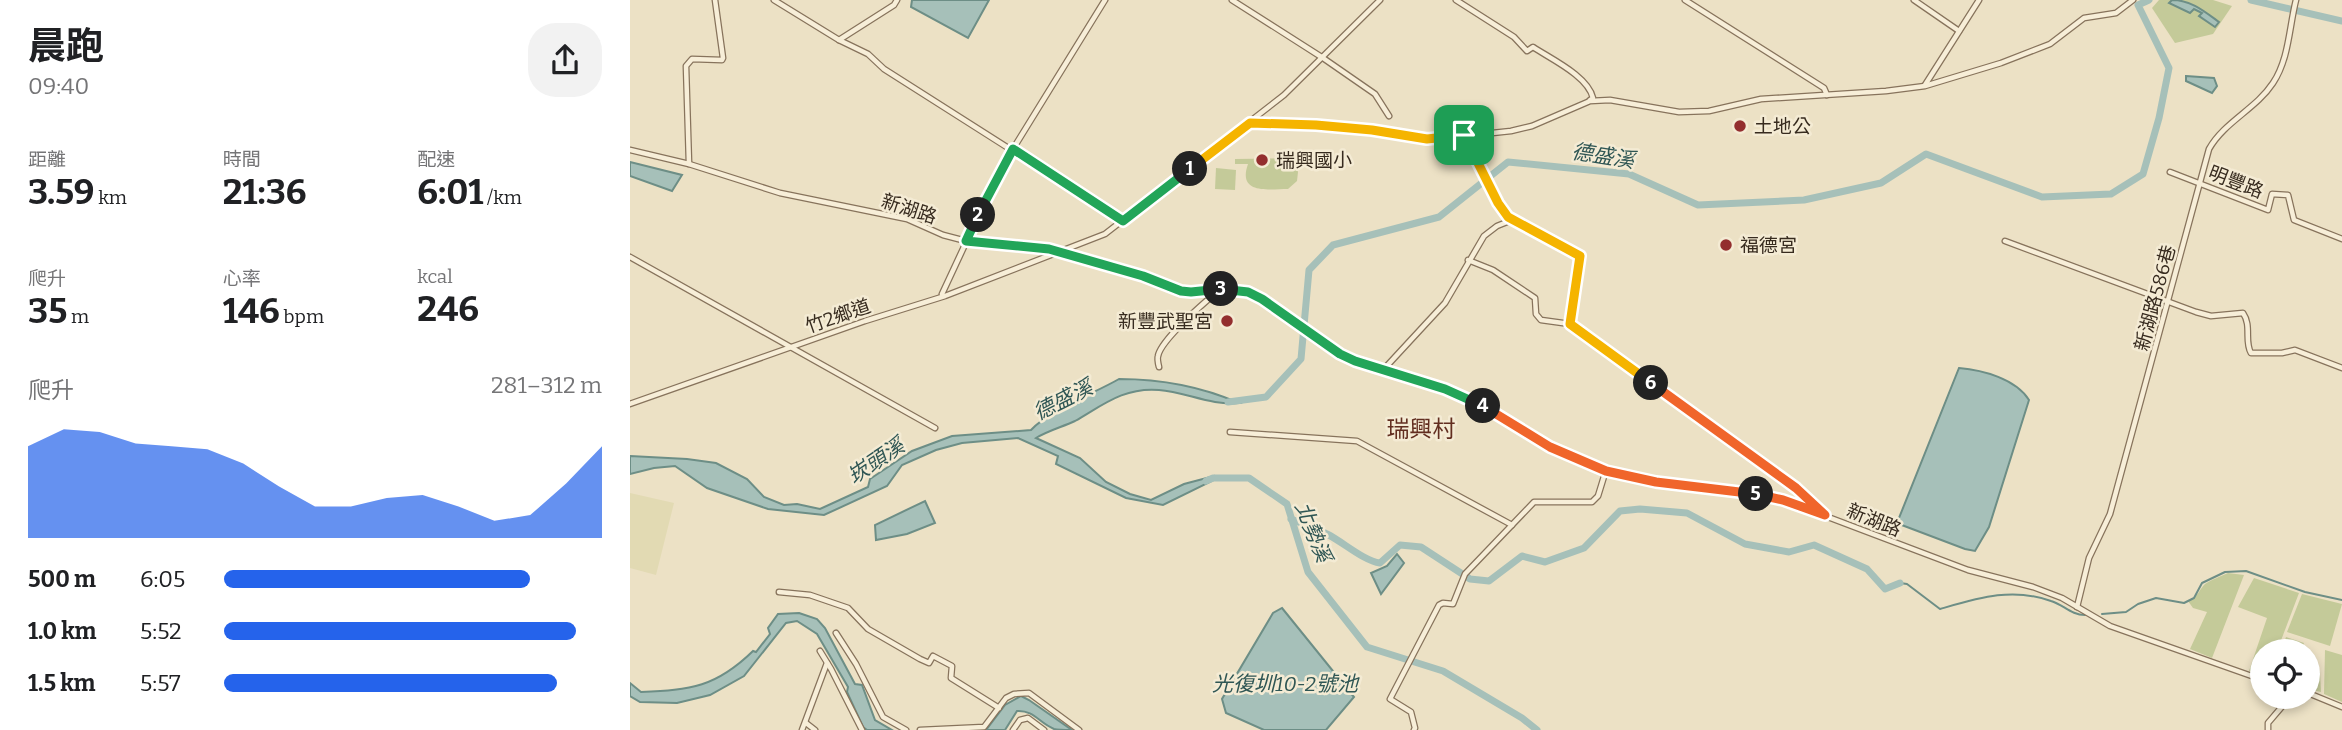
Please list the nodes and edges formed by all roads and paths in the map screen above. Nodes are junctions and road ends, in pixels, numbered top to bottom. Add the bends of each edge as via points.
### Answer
1 (715, 0) edge
2 (774, 0) edge
3 (897, 0) edge
4 (1105, 0) edge
5 (1232, 0) edge
6 (1380, 0) edge
7 (1456, 0) edge
8 (1685, 0) edge
9 (1914, 0) edge
10 (1979, 0) edge
11 (2133, 0) edge
12 (2296, 1) edge
13 (1959, 31) junction
14 (839, 40) junction
15 (1323, 58) junction
16 (1925, 86) junction
17 (1827, 95) junction
18 (1590, 101) junction
19 (1389, 116) dead end
20 (1250, 123) junction
21 (1464, 135) junction
22 (1013, 149) junction
23 (630, 150) edge
24 (689, 163) junction
25 (2170, 172) dead end
26 (2200, 183) junction
27 (1512, 220) junction
28 (1123, 221) junction
29 (2342, 239) edge
30 (966, 241) junction
31 (2006, 241) dead end
32 (1053, 252) junction
33 (630, 257) edge
34 (1468, 260) junction
35 (1220, 289) junction
36 (942, 294) dead end
37 (2169, 303) junction
38 (1570, 324) junction
39 (791, 347) junction
40 (1159, 367) dead end
41 (2342, 368) edge
42 (1384, 369) junction
43 (630, 404) edge
44 (935, 428) dead end
45 (1230, 432) dead end
46 (1606, 471) junction
47 (1825, 515) junction
48 (1512, 525) junction
49 (779, 592) dead end
50 (2077, 607) junction
51 (836, 633) dead end
52 (820, 651) dead end
53 (827, 662) junction
54 (2250, 675) edge
55 (2320, 699) edge
56 (2342, 707) edge
57 (999, 708) junction
58 (2280, 709) edge
59 (806, 723) junction
60 (802, 730) edge
61 (815, 730) edge
62 (862, 730) edge
63 (906, 730) edge
64 (920, 730) edge
65 (1013, 730) edge
66 (1044, 730) edge
67 (1079, 730) edge
68 (1414, 730) edge
69 (2267, 730) edge

1 - 24 street via 723,58 692,59 686,66
2 - 14 street
3 - 14 street
4 - 22 street
5 - 15 street
6 - 15 street, 竹2鄉道
7 - 18 street via 1514,37 1527,51 1533,47 1584,81 1592,93
8 - 17 street via 1824,88
9 - 13 street
10 - 13 street
11 - 16 street via 2116,13 2084,18 2035,51
12 - 26 street, 新湖路586巷 via 2283,62 2273,83 2212,143
13 - 16 street
14 - 22 street via 868,54 884,69
15 - 19 street via 1375,94
15 - 20 street, 竹2鄉道
16 - 17 street
17 - 18 street via 1761,99 1721,109 1679,112
18 - 21 street via 1532,126
20 - 21 street via 1372,130 1427,139
20 - 28 street, 竹2鄉道
21 - 27 street via 1498,203
22 - 28 street
22 - 30 street
23 - 24 street, 新湖路
24 - 30 street, 新湖路 via 780,193 907,219
25 - 26 street, 明豐路
26 - 29 street, 明豐路 via 2268,210 2273,194 2288,195 2294,220
26 - 37 street, 新湖路586巷
27 - 34 street via 1488,232
27 - 38 street via 1580,256
28 - 32 street, 竹2鄉道 via 1105,233
30 - 32 street, 新湖路
30 - 36 street
31 - 37 street
32 - 35 street, 新湖路 via 1181,291
32 - 39 street, 竹2鄉道 via 945,296
33 - 39 street
34 - 38 street via 1493,270 1535,299 1541,320
34 - 42 street via 1445,303
35 - 40 street via 1163,347 1157,355
35 - 42 street, 新湖路 via 1248,292 1355,361
37 - 41 street via 2205,315 2243,313 2251,354 2295,350
37 - 50 street, 新湖路586巷 via 2110,514 2090,558
38 - 47 street via 1796,488
39 - 43 street, 竹2鄉道
39 - 44 street
42 - 46 street, 新湖路 via 1474,401 1550,447
45 - 48 street via 1357,441
46 - 47 street, 新湖路 via 1753,493
46 - 48 street via 1592,502 1534,502
47 - 50 street, 新湖路 via 1968,570 2033,587
48 - 68 street via 1465,574 1453,604 1439,606 1401,675 1390,699 1412,712
49 - 57 street via 810,595 848,608 868,629 920,659 929,663 933,656 952,666 951,678
50 - 54 street, 新湖路 via 2110,626
51 - 63 street via 883,717
52 - 53 street
53 - 59 street
53 - 62 street
55 - 56 street
57 - 64 street via 984,727
57 - 67 street via 1014,694 1029,693
58 - 69 street
59 - 60 street
59 - 61 street
65 - 66 street via 1028,718

